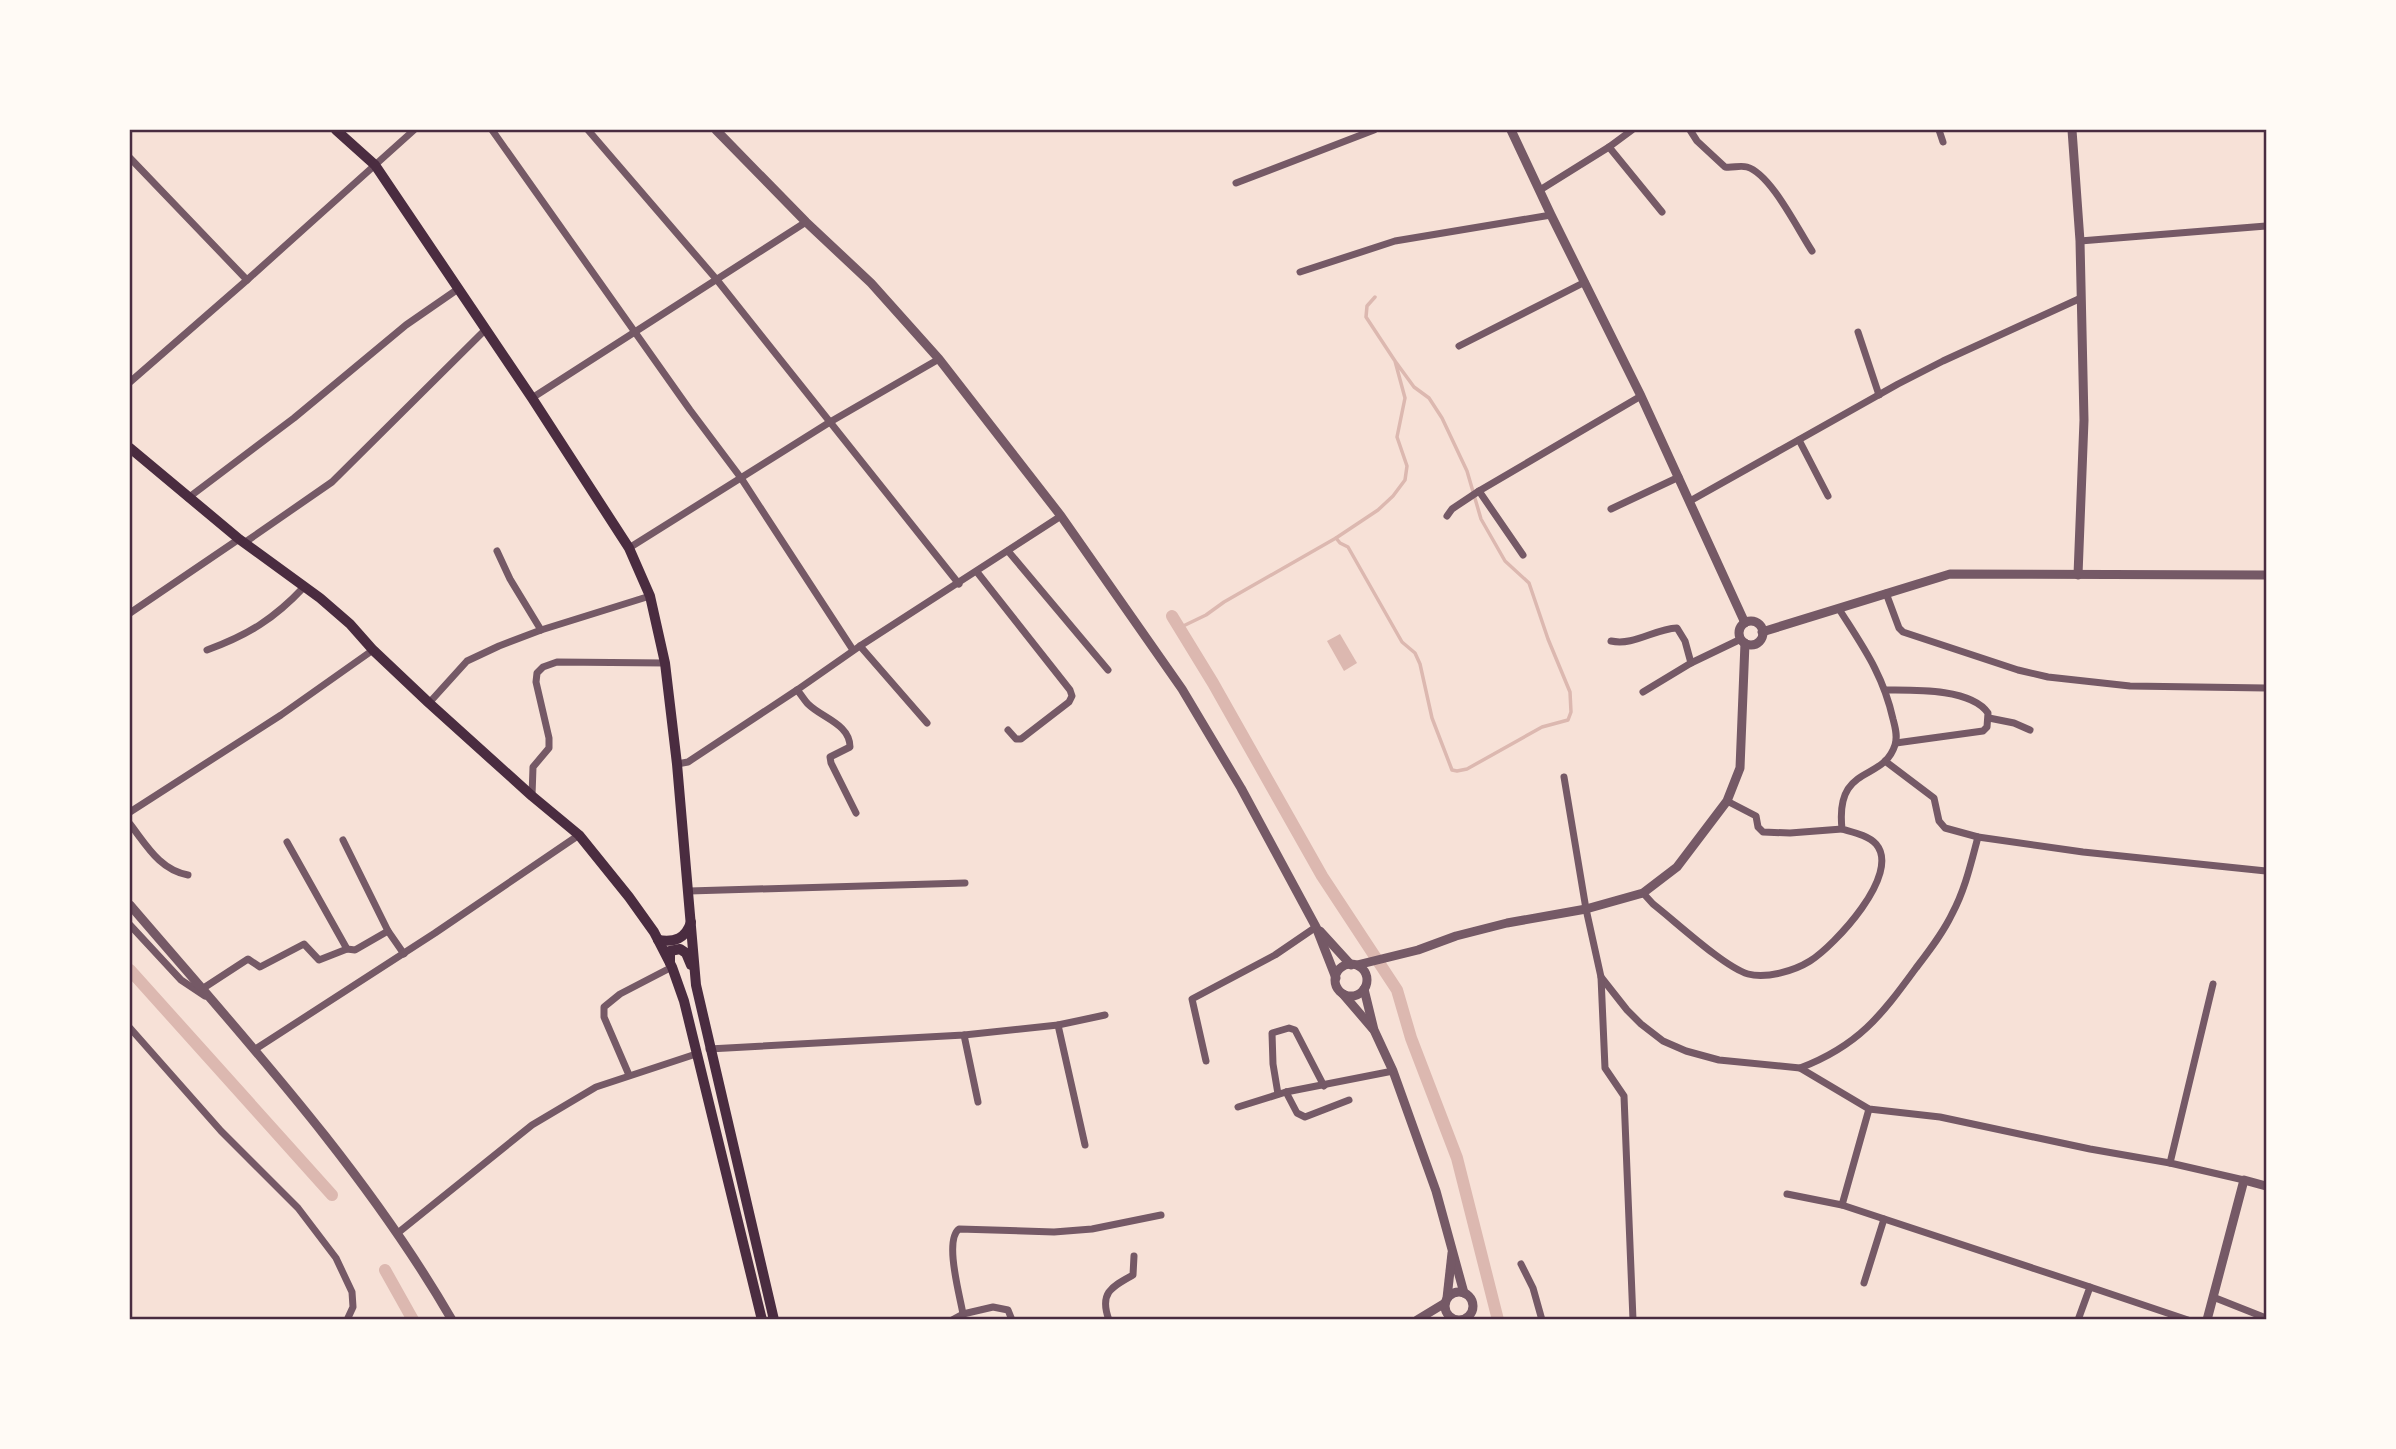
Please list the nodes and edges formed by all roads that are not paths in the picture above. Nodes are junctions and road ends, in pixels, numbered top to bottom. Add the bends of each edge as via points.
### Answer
1 (336, 130) edge
2 (414, 130) edge
3 (492, 130) edge
4 (588, 130) edge
5 (716, 130) edge
6 (1374, 130) edge
7 (1511, 130) edge
8 (1632, 130) edge
9 (1690, 130) edge
10 (1939, 130) edge
11 (2071, 130) edge
12 (1943, 142) dead end
13 (1609, 147) junction
14 (130, 158) edge
15 (375, 165) junction
16 (1236, 183) dead end
17 (1540, 190) junction
18 (1662, 212) dead end
19 (1551, 215) junction
20 (806, 222) junction
21 (2266, 226) edge
22 (2080, 241) junction
23 (1812, 251) dead end
24 (1300, 272) dead end
25 (247, 280) junction
26 (717, 280) junction
27 (1585, 282) junction
28 (458, 289) junction
29 (2081, 298) junction
30 (485, 330) junction
31 (1858, 332) dead end
32 (635, 333) junction
33 (1460, 346) dead end
34 (939, 359) junction
35 (130, 382) edge
36 (1879, 395) junction
37 (1641, 396) junction
38 (532, 398) junction
39 (830, 422) junction
40 (1799, 440) junction
41 (130, 448) edge
42 (1679, 477) junction
43 (741, 478) junction
44 (1479, 491) junction
45 (1828, 496) dead end
46 (188, 498) junction
47 (1690, 501) junction
48 (1611, 509) dead end
49 (1060, 516) junction
50 (1447, 516) dead end
51 (241, 541) junction
52 (629, 548) junction
53 (497, 551) dead end
54 (1008, 551) junction
55 (1523, 555) dead end
56 (977, 572) junction
57 (2078, 575) junction
58 (2266, 575) edge
59 (959, 584) junction
60 (304, 587) junction
61 (1886, 593) junction
62 (650, 596) junction
63 (1839, 609) junction
64 (130, 613) edge
65 (1745, 623) junction
66 (541, 630) junction
67 (1762, 632) junction
68 (1611, 641) dead end
69 (1743, 641) junction
70 (856, 648) junction
71 (207, 650) dead end
72 (373, 650) junction
73 (665, 663) junction
74 (1691, 663) junction
75 (1108, 670) dead end
76 (2266, 688) edge
77 (797, 690) junction
78 (1886, 690) junction
79 (1643, 692) dead end
80 (429, 703) junction
81 (1989, 718) junction
82 (927, 723) dead end
83 (1008, 730) dead end
84 (2030, 730) dead end
85 (1896, 743) junction
86 (1885, 761) junction
87 (677, 764) junction
88 (1564, 777) dead end
89 (532, 796) junction
90 (1727, 801) junction
91 (130, 813) edge
92 (856, 813) dead end
93 (130, 824) edge
94 (1842, 829) junction
95 (579, 835) junction
96 (1978, 837) junction
97 (343, 840) dead end
98 (287, 842) dead end
99 (2266, 871) edge
100 (188, 875) dead end
101 (965, 883) dead end
102 (689, 891) junction
103 (1643, 893) junction
104 (130, 905) edge
105 (1586, 909) junction
106 (691, 919) junction
107 (130, 925) edge
108 (1316, 927) junction
109 (388, 931) junction
110 (658, 940) junction
111 (347, 949) junction
112 (404, 954) junction
113 (1394, 957) junction
114 (1354, 965) junction
115 (671, 967) junction
116 (1601, 977) junction
117 (1336, 978) junction
118 (1367, 982) junction
119 (2213, 984) dead end
120 (696, 985) junction
121 (202, 989) junction
122 (1343, 994) junction
123 (211, 1000) junction
124 (1105, 1015) dead end
125 (1058, 1026) junction
126 (130, 1028) edge
127 (1374, 1030) junction
128 (964, 1035) junction
129 (709, 1049) junction
130 (254, 1050) junction
131 (696, 1054) junction
132 (1206, 1061) dead end
133 (1800, 1068) junction
134 (1393, 1071) junction
135 (629, 1075) junction
136 (1324, 1086) junction
137 (1282, 1093) junction
138 (1349, 1100) dead end
139 (978, 1102) dead end
140 (1238, 1107) dead end
141 (1869, 1109) junction
142 (1085, 1145) dead end
143 (2170, 1163) junction
144 (2244, 1181) junction
145 (2266, 1186) edge
146 (1787, 1194) dead end
147 (1842, 1205) junction
148 (1161, 1215) dead end
149 (1884, 1219) junction
150 (399, 1232) junction
151 (1453, 1248) junction
152 (1134, 1256) dead end
153 (1521, 1264) dead end
154 (1864, 1283) dead end
155 (2090, 1287) junction
156 (1464, 1293) junction
157 (2213, 1297) junction
158 (1446, 1301) junction
159 (963, 1314) junction
160 (1471, 1316) edge
161 (2266, 1318) edge
162 (1418, 1319) edge
163 (1455, 1319) edge
164 (347, 1320) edge
165 (452, 1320) edge
166 (762, 1320) edge
167 (775, 1320) edge
168 (952, 1320) edge
169 (1012, 1320) edge
170 (1109, 1320) edge
171 (1542, 1320) edge
172 (1633, 1320) edge
173 (2078, 1320) edge
174 (2188, 1320) edge
175 (2207, 1320) edge

1 - 15 main road
2 - 15 street
3 - 32 street
4 - 26 street
5 - 20 street
6 - 16 street
7 - 17 street
8 - 13 street
9 - 23 street via 1725,167 1746,167 1760,175
10 - 12 street
11 - 22 street
13 - 17 street
13 - 18 street
14 - 25 street
15 - 25 street
15 - 28 main road
17 - 19 street
19 - 24 street via 1395,241
19 - 27 street
20 - 26 street
20 - 34 street via 871,283
21 - 22 street
22 - 29 street
25 - 35 street
26 - 32 street
26 - 39 street
27 - 33 street
27 - 37 street
28 - 30 main road
28 - 46 street
29 - 36 street
29 - 57 street via 2084,428
30 - 38 main road
30 - 51 street via 332,482
31 - 36 street
32 - 38 street
32 - 43 street
34 - 39 street
34 - 49 street
36 - 40 street
37 - 42 street
37 - 44 street
38 - 52 main road
39 - 43 street
39 - 59 street
40 - 45 street
40 - 47 street
41 - 46 main road
42 - 47 street
42 - 48 street
43 - 52 street
43 - 70 street
44 - 50 street
44 - 55 street
46 - 51 main road
47 - 65 street
49 - 54 street
49 - 108 street via 1182,689
51 - 60 main road
51 - 64 street
52 - 62 main road
53 - 66 street
54 - 56 street
54 - 75 street
56 - 59 street
56 - 83 street via 1072,696 1021,739
57 - 58 street
57 - 61 street via 1950,574
59 - 70 street
60 - 71 street via 273,618
60 - 72 main road via 350,624
61 - 63 street
61 - 76 street via 1903,632 2018,670 2130,687
62 - 66 street
62 - 73 main road
63 - 67 street
63 - 78 street
65 - 67 street via 1755,622
65 - 69 street via 1739,630
66 - 80 street via 467,662
67 - 69 street via 1756,644
68 - 74 street via 1632,641 1677,628
69 - 74 street
69 - 90 street via 1740,768
70 - 77 street
70 - 82 street
72 - 80 main road
72 - 91 street
73 - 87 main road
73 - 89 street via 557,662 543,667 536,682 549,738 548,748 533,767
74 - 79 street
77 - 87 street via 688,762
77 - 92 street via 808,705 845,731 850,741 850,747 830,757
78 - 81 street via 1959,696 1984,707
78 - 85 street
80 - 89 main road
81 - 84 street
81 - 85 street via 1980,732
85 - 86 street
86 - 94 street via 1850,784 1842,806
86 - 96 street via 1936,800 1939,821 1945,828
87 - 102 main road
88 - 105 street
89 - 95 main road
90 - 94 street via 1756,816 1763,832
90 - 103 street via 1676,867
93 - 100 street via 160,862 173,872
94 - 103 street via 1875,843 1881,854 1875,890 1838,937 1796,967 1770,975 1736,969
95 - 110 main road
95 - 112 street
96 - 99 street
96 - 133 street via 1952,915 1890,1004 1862,1034
97 - 109 street
98 - 111 street
101 - 102 street
102 - 106 main road
103 - 105 street
104 - 121 street
105 - 113 street via 1494,926
105 - 116 street
106 - 110 main road via 683,936
106 - 120 main road
107 - 123 street via 181,980
108 - 114 street
108 - 117 street
108 - 132 street via 1275,955 1192,999
109 - 111 street via 355,950
109 - 112 street
110 - 115 main road
111 - 121 street via 319,960 304,944 260,967 248,959
112 - 130 street
113 - 114 street
113 - 118 street via 1379,965
114 - 117 street via 1340,969
114 - 118 street via 1365,972
115 - 120 main road via 670,951 684,950
115 - 131 main road
115 - 135 street via 604,1007
116 - 133 street via 1627,1010 1663,1041 1719,1060
116 - 172 street via 1605,1068 1624,1096
117 - 122 street
118 - 122 street via 1353,996
118 - 127 street
119 - 143 street
120 - 129 main road
121 - 123 street
122 - 127 street
123 - 130 street
124 - 125 street
125 - 128 street
125 - 142 street
126 - 164 street via 221,1131 298,1208 336,1258 352,1292
127 - 134 street
128 - 129 street
128 - 139 street
129 - 167 main road
130 - 150 street
131 - 135 street
131 - 166 main road
133 - 141 street
134 - 136 street
134 - 151 street
135 - 150 street via 596,1087 531,1125
136 - 137 street
136 - 137 street via 1295,1030 1289,1028 1272,1033 1273,1064
137 - 138 street via 1305,1117
137 - 140 street
141 - 143 street via 1940,1117
141 - 147 street
143 - 144 street
144 - 145 street
144 - 157 street
146 - 147 street
147 - 149 street
148 - 159 street via 1054,1232 959,1229 954,1232 952,1250
149 - 154 street
149 - 155 street
150 - 165 street
151 - 156 street
151 - 158 street
152 - 170 street via 1133,1275 1105,1296
153 - 171 street
155 - 173 street
155 - 174 street
156 - 158 street via 1455,1293
156 - 160 street via 1471,1299
157 - 161 street
157 - 175 street
158 - 162 street
158 - 163 street via 1446,1310
159 - 168 street
159 - 169 street via 1000,1307 1008,1310
160 - 163 street
162 - 163 street

